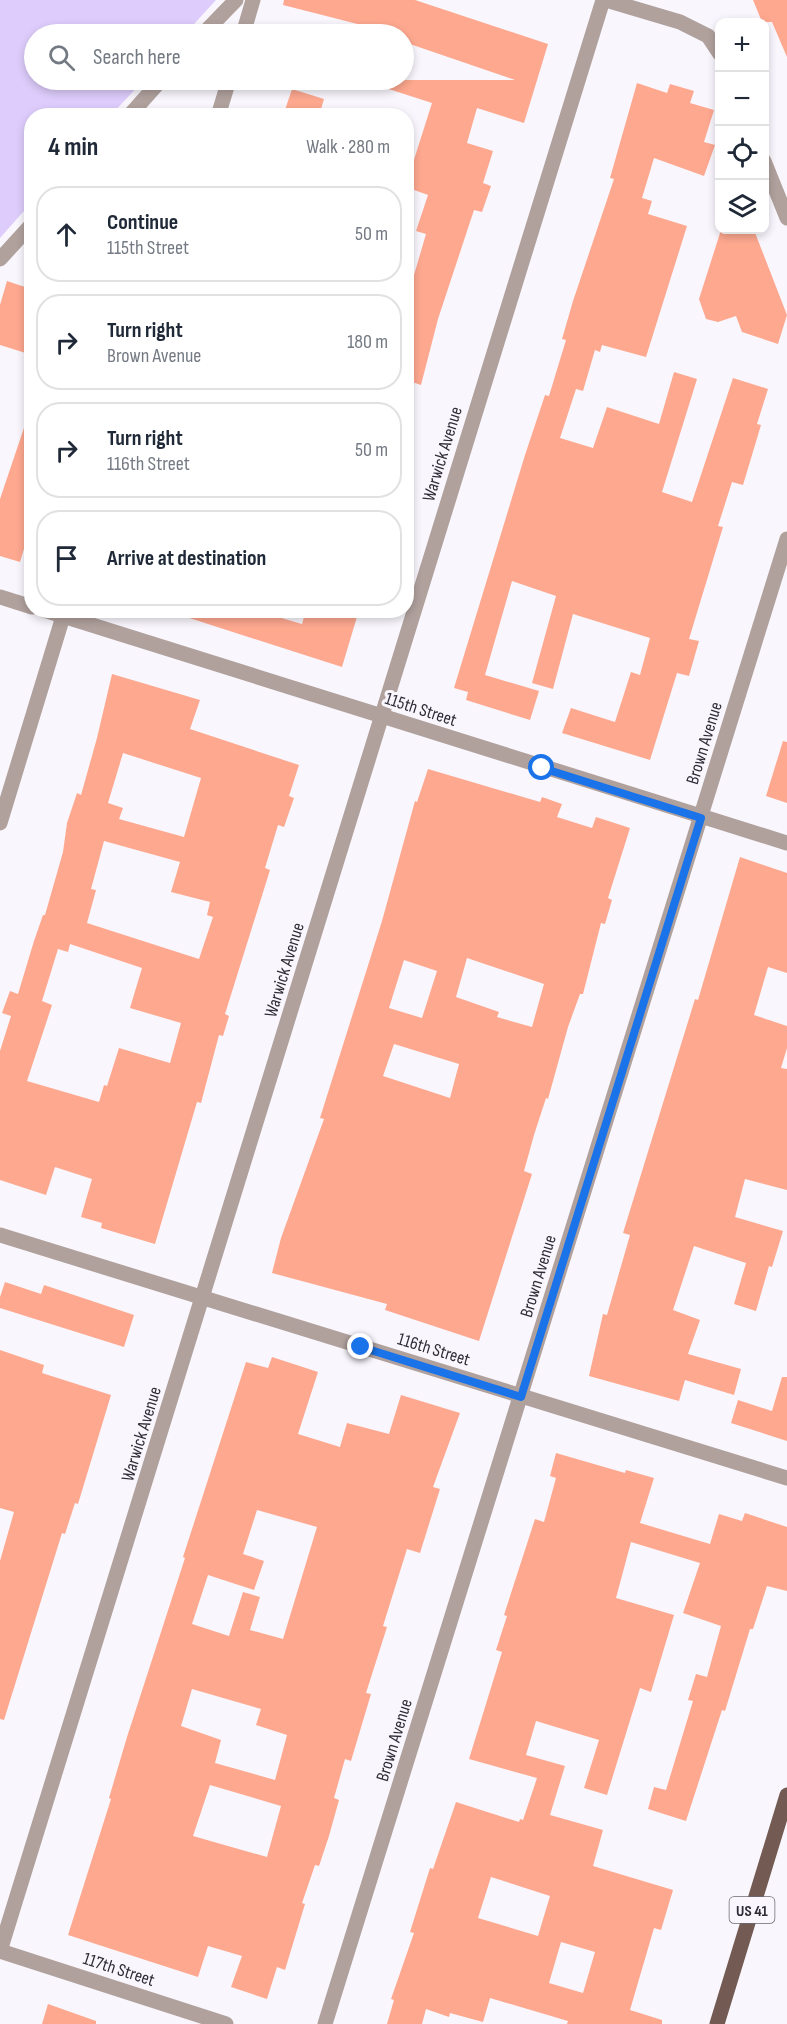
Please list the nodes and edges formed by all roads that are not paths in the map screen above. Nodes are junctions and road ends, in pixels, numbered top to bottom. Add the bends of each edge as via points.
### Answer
1 (236, 0) edge
2 (254, 0) edge
3 (604, 0) edge
4 (213, 24) edge
5 (246, 24) edge
6 (715, 46) edge
7 (152, 90) edge
8 (226, 90) edge
9 (136, 108) edge
10 (220, 108) edge
11 (769, 171) edge
12 (787, 218) edge
13 (24, 233) edge
14 (0, 259) edge
15 (787, 539) edge
16 (0, 597) edge
17 (24, 604) edge
18 (414, 611) edge
19 (63, 618) edge
20 (80, 618) edge
21 (412, 618) edge
22 (381, 717) junction
23 (701, 818) junction
24 (0, 823) edge
25 (787, 843) edge
26 (0, 1235) edge
27 (204, 1298) junction
28 (521, 1397) junction
29 (787, 1478) edge
30 (787, 1795) edge
31 (0, 1951) edge
32 (226, 2024) edge
33 (325, 2024) edge
34 (717, 2024) edge

1 - 4 street
2 - 5 street
3 - 6 street via 680,22 708,36
3 - 18 street, Warwick Avenue
7 - 9 street
8 - 10 street
11 - 12 street
13 - 14 street
15 - 23 street, Brown Avenue
16 - 17 street
19 - 24 street
20 - 22 street, 115th Street
21 - 22 street, Warwick Avenue
22 - 23 street, 115th Street
22 - 27 street, Warwick Avenue
23 - 25 street, 115th Street
23 - 28 street, Brown Avenue
26 - 27 street, 116th Street
27 - 28 street, 116th Street
27 - 31 street, Warwick Avenue
28 - 29 street, 116th Street
28 - 33 street, Brown Avenue
30 - 34 main road, US 41
31 - 32 street, 117th Street

